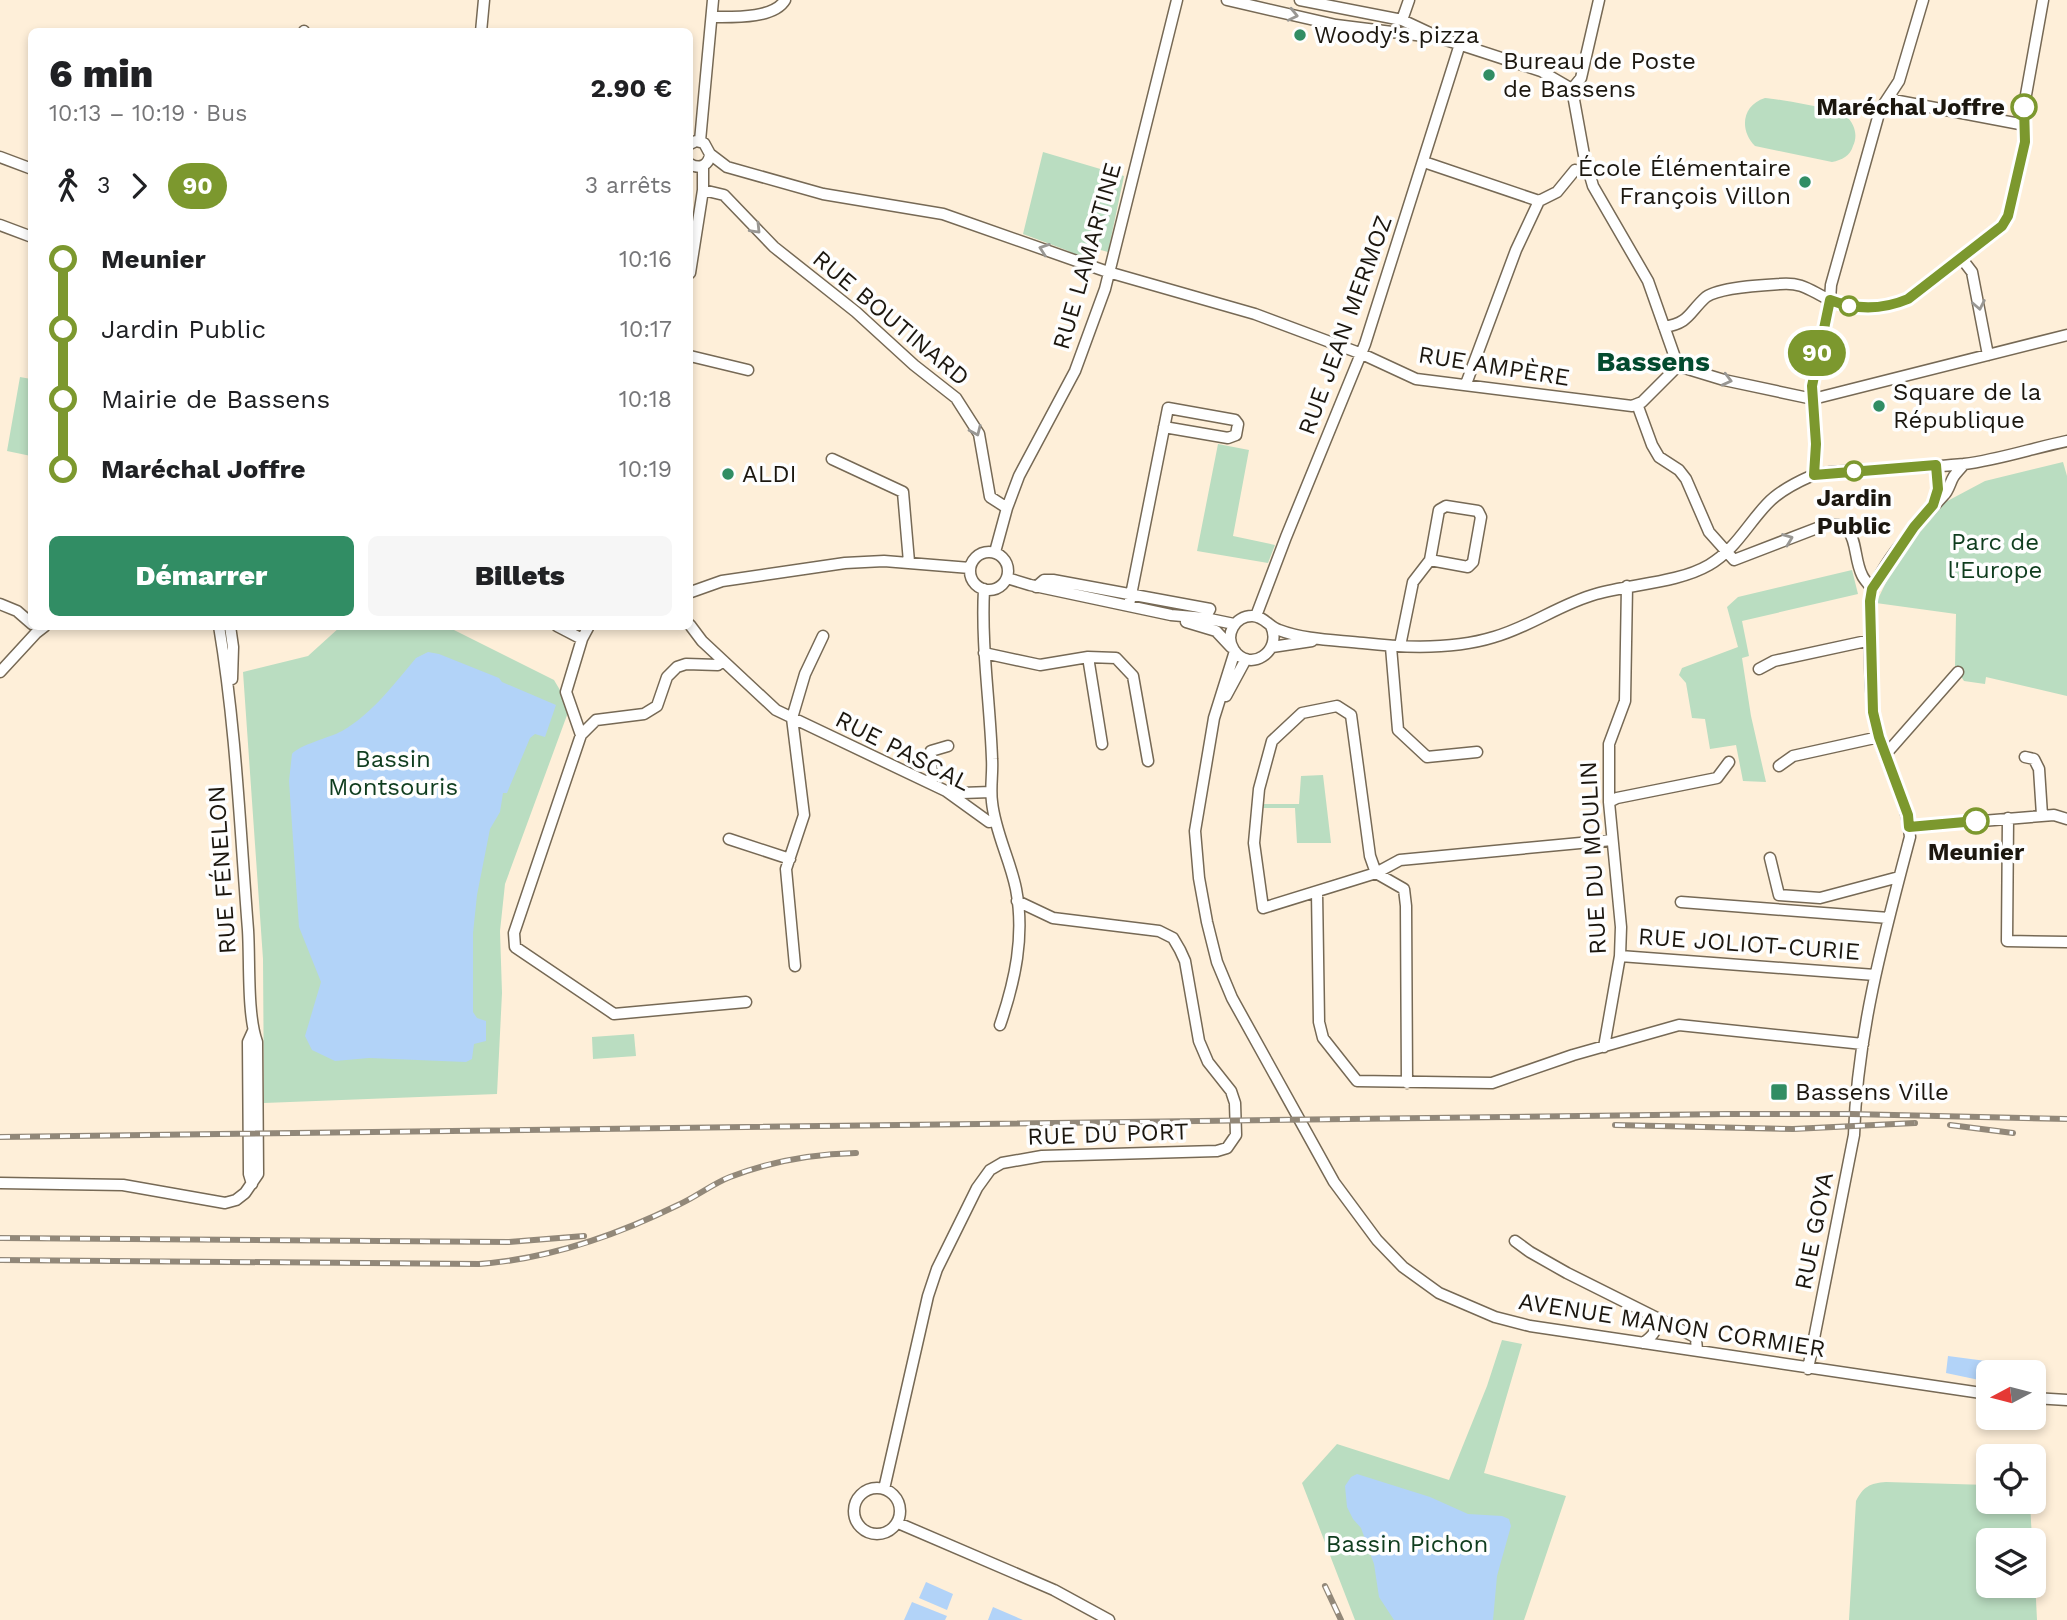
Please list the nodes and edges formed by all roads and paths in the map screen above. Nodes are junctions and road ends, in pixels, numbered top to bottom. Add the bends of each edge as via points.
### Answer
1 (484, 0) edge
2 (713, 0) edge
3 (785, 0) edge
4 (1177, 0) edge
5 (1227, 0) edge
6 (1300, 0) edge
7 (1409, 0) edge
8 (1600, 0) edge
9 (1923, 0) edge
10 (2043, 0) edge
11 (712, 17) junction
12 (1402, 20) junction
13 (481, 28) edge
14 (1440, 38) junction
15 (1460, 44) junction
16 (1572, 89) junction
17 (1888, 99) junction
18 (2025, 125) junction
19 (695, 143) edge
20 (710, 154) junction
21 (0, 157) edge
22 (1424, 162) junction
23 (693, 166) edge
24 (702, 166) junction
25 (28, 168) edge
26 (1575, 170) dead end
27 (703, 190) junction
28 (1539, 201) junction
29 (0, 225) edge
30 (28, 236) edge
31 (693, 254) edge
32 (1962, 259) junction
33 (1108, 272) junction
34 (1830, 300) junction
35 (1664, 327) junction
36 (2067, 335) edge
37 (1362, 354) junction
38 (1988, 355) junction
39 (693, 357) edge
40 (1678, 366) junction
41 (748, 370) dead end
42 (1466, 384) junction
43 (1813, 399) junction
44 (1637, 404) junction
45 (1164, 427) junction
46 (2065, 442) edge
47 (832, 459) dead end
48 (1964, 464) junction
49 (1936, 465) junction
50 (1814, 475) junction
51 (1933, 505) junction
52 (1007, 508) junction
53 (995, 552) junction
54 (1726, 552) junction
55 (1430, 561) junction
56 (909, 562) junction
57 (970, 568) junction
58 (1007, 578) junction
59 (1627, 586) junction
60 (984, 589) junction
61 (1872, 589) junction
62 (693, 594) edge
63 (1130, 600) junction
64 (0, 604) edge
65 (1224, 611) dead end
66 (1207, 613) junction
67 (1171, 615) junction
68 (1256, 616) junction
69 (28, 620) edge
70 (1234, 624) junction
71 (1271, 626) junction
72 (693, 628) edge
73 (34, 630) edge
74 (220, 630) edge
75 (231, 630) edge
76 (565, 630) edge
77 (587, 630) edge
78 (823, 636) dead end
79 (582, 639) junction
80 (1325, 640) junction
81 (1871, 640) junction
82 (1396, 646) junction
83 (1272, 647) junction
84 (1235, 651) junction
85 (984, 653) junction
86 (1088, 657) junction
87 (1246, 659) junction
88 (722, 661) junction
89 (1759, 669) dead end
90 (1958, 671) dead end
91 (0, 672) edge
92 (231, 706) junction
93 (792, 718) junction
94 (581, 735) junction
95 (1879, 737) junction
96 (1211, 738) junction
97 (1102, 744) dead end
98 (948, 746) dead end
99 (1477, 752) dead end
100 (1885, 755) junction
101 (2025, 757) dead end
102 (1149, 761) dead end
103 (1729, 762) dead end
104 (1779, 766) dead end
105 (932, 784) junction
106 (946, 790) junction
107 (991, 792) junction
108 (1609, 802) junction
109 (2042, 815) junction
110 (2008, 818) junction
111 (2067, 819) edge
112 (994, 821) junction
113 (1909, 827) junction
114 (729, 839) dead end
115 (1612, 840) junction
116 (1770, 858) dead end
117 (790, 859) junction
118 (1376, 873) junction
119 (1899, 877) junction
120 (1317, 891) junction
121 (1017, 901) junction
122 (1681, 902) dead end
123 (1889, 918) junction
124 (2067, 942) edge
125 (1620, 956) junction
126 (795, 966) dead end
127 (1875, 975) junction
128 (746, 1002) dead end
129 (1000, 1025) dead end
130 (1863, 1044) junction
131 (1604, 1046) junction
132 (1407, 1083) junction
133 (0, 1183) edge
134 (1515, 1241) dead end
135 (1654, 1317) junction
136 (1643, 1343) junction
137 (1696, 1350) junction
138 (1808, 1369) junction
139 (1976, 1392) edge
140 (2046, 1398) edge
141 (2067, 1399) edge
142 (884, 1489) junction
143 (898, 1523) junction
144 (1110, 1620) edge

1 - 13 street
2 - 11 street
3 - 11 street via 771,12
4 - 33 street, RUE LAMARTINE
5 -> 14 street via 1336,24
6 - 12 street
7 - 12 street
8 - 16 street via 1581,78
9 - 17 street via 1899,81
10 - 18 street via 2024,106
11 - 19 street
12 - 14 street
14 - 15 street
15 - 16 street via 1541,71
15 - 22 street, RUE JEAN MERMOZ
16 - 35 street via 1593,186 1642,269
17 - 18 street
17 - 34 street via 1880,110
18 - 32 street via 2008,216
19 - 20 street via 707,146
20 - 24 street
33 -> 20 street, RUE AMPÈRE via 943,214 823,194 727,167
21 - 25 street
22 - 28 street
22 - 37 street, RUE JEAN MERMOZ
23 - 24 street
24 - 27 street
26 - 28 street via 1557,192
27 - 31 street
27 -> 52 street, RUE BOUTINARD via 724,195 774,247 956,398 979,434 990,497
28 - 42 street
29 - 30 street
32 - 34 street via 1893,306 1856,307
32 -> 38 street via 1972,272
33 - 37 street, RUE AMPÈRE via 1255,314
33 - 52 street, RUE LAMARTINE via 1075,371
34 - 35 street via 1802,284 1729,290 1708,296 1686,320
34 - 43 street via 1814,372
35 - 40 street
36 - 38 street
37 - 42 street, RUE AMPÈRE via 1416,379
37 - 68 street, RUE JEAN MERMOZ
38 - 43 street
39 - 41 street
40 -> 43 street
40 - 44 street
42 - 44 street, RUE AMPÈRE via 1613,405
43 - 50 street
44 - 54 street via 1659,457 1686,479 1709,531
45 - 45 street via 1168,408 1238,424 1236,435 1227,438
45 - 63 street
46 - 48 street
47 - 56 street via 903,492
48 - 49 street
48 - 51 street via 1947,493
49 - 50 street
49 - 51 street via 1938,489
50 - 54 street via 1766,505
51 - 61 street
52 - 53 street, RUE LAMARTINE
53 - 57 street via 979,554
53 - 58 street via 1008,566
54 - 59 street via 1708,566 1683,575
54 -> 61 street via 1734,560 1835,523 1850,532 1861,574
55 - 55 street via 1468,567 1473,562 1481,517 1478,511 1446,506 1439,510
55 - 82 street via 1413,582
56 - 57 street
56 - 62 street via 845,563 722,580
57 - 60 street via 974,583
58 - 60 street via 1000,587
58 - 63 street via 1036,587
59 - 82 street via 1567,604 1494,638 1447,646
59 - 108 street, RUE DU MOULIN via 1625,701 1609,744
60 - 85 street
61 - 81 street
63 - 66 street
63 - 67 street
64 - 69 street
65 - 66 street
66 - 67 street
66 - 70 street
67 - 84 street via 1216,631
68 - 70 street
68 - 71 street
70 - 84 street via 1230,638
71 - 80 street
71 - 83 street
72 - 88 street, RUE PASCAL
73 - 91 street
74 - 92 street, RUE FÉNELON
75 - 92 street, RUE FÉNELON
76 - 79 street
77 - 79 street
78 - 93 street
79 - 94 street via 566,692
80 - 82 street
80 - 83 street
81 - 89 street via 1774,661
81 - 95 street via 1873,712
82 - 99 street via 1398,730 1427,757
83 - 87 street via 1261,658
84 - 87 street
84 - 96 street, AVENUE MANON CORMIER
85 - 86 street via 1041,665
85 - 107 street via 993,760
86 - 97 street
86 - 102 street via 1116,658 1133,676
87 - 96 street, AVENUE MANON CORMIER
88 - 93 street, RUE PASCAL via 776,710
88 - 94 street via 677,667 667,677 657,706 644,714 596,720
90 - 100 street
92 - 133 street, RUE FÉNELON via 250,956 252,1184 225,1203 123,1185
93 - 105 street, RUE PASCAL
93 - 117 street via 804,815
94 - 128 street via 514,933 516,947 614,1014
95 - 100 street
95 - 104 street via 1793,756
96 - 136 street, AVENUE MANON CORMIER via 1195,831 1199,878 1217,962 1250,1033 1357,1216 1421,1281 1465,1305 1530,1326
98 - 105 street via 931,751
100 - 113 street
101 - 109 street via 2034,759 2039,769
103 - 108 street via 1717,778
105 - 106 street, RUE PASCAL
106 - 107 street
106 - 112 street, RUE PASCAL via 989,822
107 - 112 street
108 - 115 street, RUE DU MOULIN
109 - 110 street
109 - 111 street
110 - 113 street
110 - 124 street via 2007,941
112 - 121 street
113 - 119 street, RUE GOYA
114 - 117 street
115 - 118 street via 1400,860
115 - 125 street, RUE DU MOULIN
116 - 119 street via 1779,895 1820,898
117 - 126 street via 786,869
118 - 120 street
118 - 120 street via 1351,715 1337,706 1302,713 1272,741 1259,789 1254,843 1263,908
118 - 132 street via 1404,889
119 - 123 street, RUE GOYA
120 - 132 street via 1323,1038 1357,1081
121 - 129 street via 1018,958
121 - 142 street, RUE DU PORT via 1053,918 1159,930 1173,938 1185,961 1199,1041 1208,1062 1231,1091 1236,1135 1227,1148 1217,1151 1042,1156 1011,1160 990,1170 928,1296
122 - 123 street
123 - 127 street, RUE GOYA
125 - 127 street, RUE JOLIOT-CURIE
125 - 131 street, RUE DU MOULIN
127 - 130 street, RUE GOYA
130 - 131 street via 1679,1025
130 - 138 street, RUE GOYA via 1854,1135
131 - 132 street via 1492,1083
134 - 135 street
135 - 136 street via 1656,1329
135 - 137 street via 1693,1336
136 - 137 street, AVENUE MANON CORMIER
137 - 138 street, AVENUE MANON CORMIER
138 - 139 street, AVENUE MANON CORMIER
140 - 141 street
142 - 143 street via 899,1503
142 - 143 street via 862,1494 854,1516 863,1530 878,1535
143 - 144 street via 1055,1590

